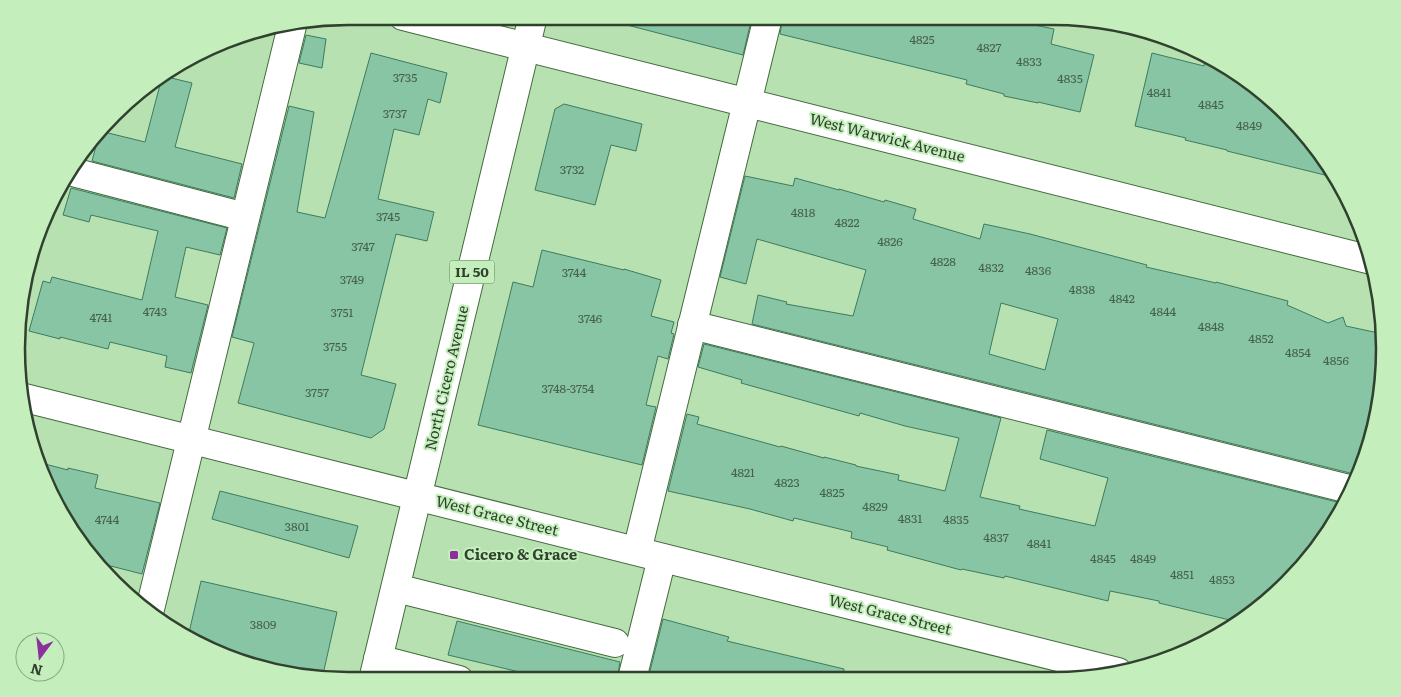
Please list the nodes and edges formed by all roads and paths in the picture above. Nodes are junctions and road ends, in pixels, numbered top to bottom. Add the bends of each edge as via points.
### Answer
1 (439, 25) edge
2 (531, 25) edge
3 (766, 25) edge
4 (291, 30) edge
5 (526, 47) junction
6 (747, 103) junction
7 (77, 173) edge
8 (245, 217) junction
9 (1363, 258) edge
10 (692, 325) junction
11 (29, 399) edge
12 (191, 440) junction
13 (1345, 488) edge
14 (418, 497) junction
15 (649, 554) junction
16 (396, 588) junction
17 (151, 604) edge
18 (615, 643) dead end
19 (1102, 668) edge
20 (376, 670) edge
21 (393, 672) edge
22 (633, 672) edge

1 - 5 street, West Warwick Avenue
2 - 5 street, North Cicero Avenue / IL 50
3 - 6 street
4 - 8 street
5 - 6 street, West Warwick Avenue
5 - 14 street, North Cicero Avenue / IL 50
6 - 9 street, West Warwick Avenue
6 - 10 street
7 - 8 street
8 - 12 street
10 - 13 street
10 - 15 street
11 - 12 street, West Grace Street
12 - 14 street, West Grace Street
12 - 17 street
14 - 15 street, West Grace Street
14 - 16 street, North Cicero Avenue / IL 50
15 - 19 street, West Grace Street
15 - 22 street
16 - 18 street
16 - 20 street, North Cicero Avenue / IL 50
20 - 21 street

